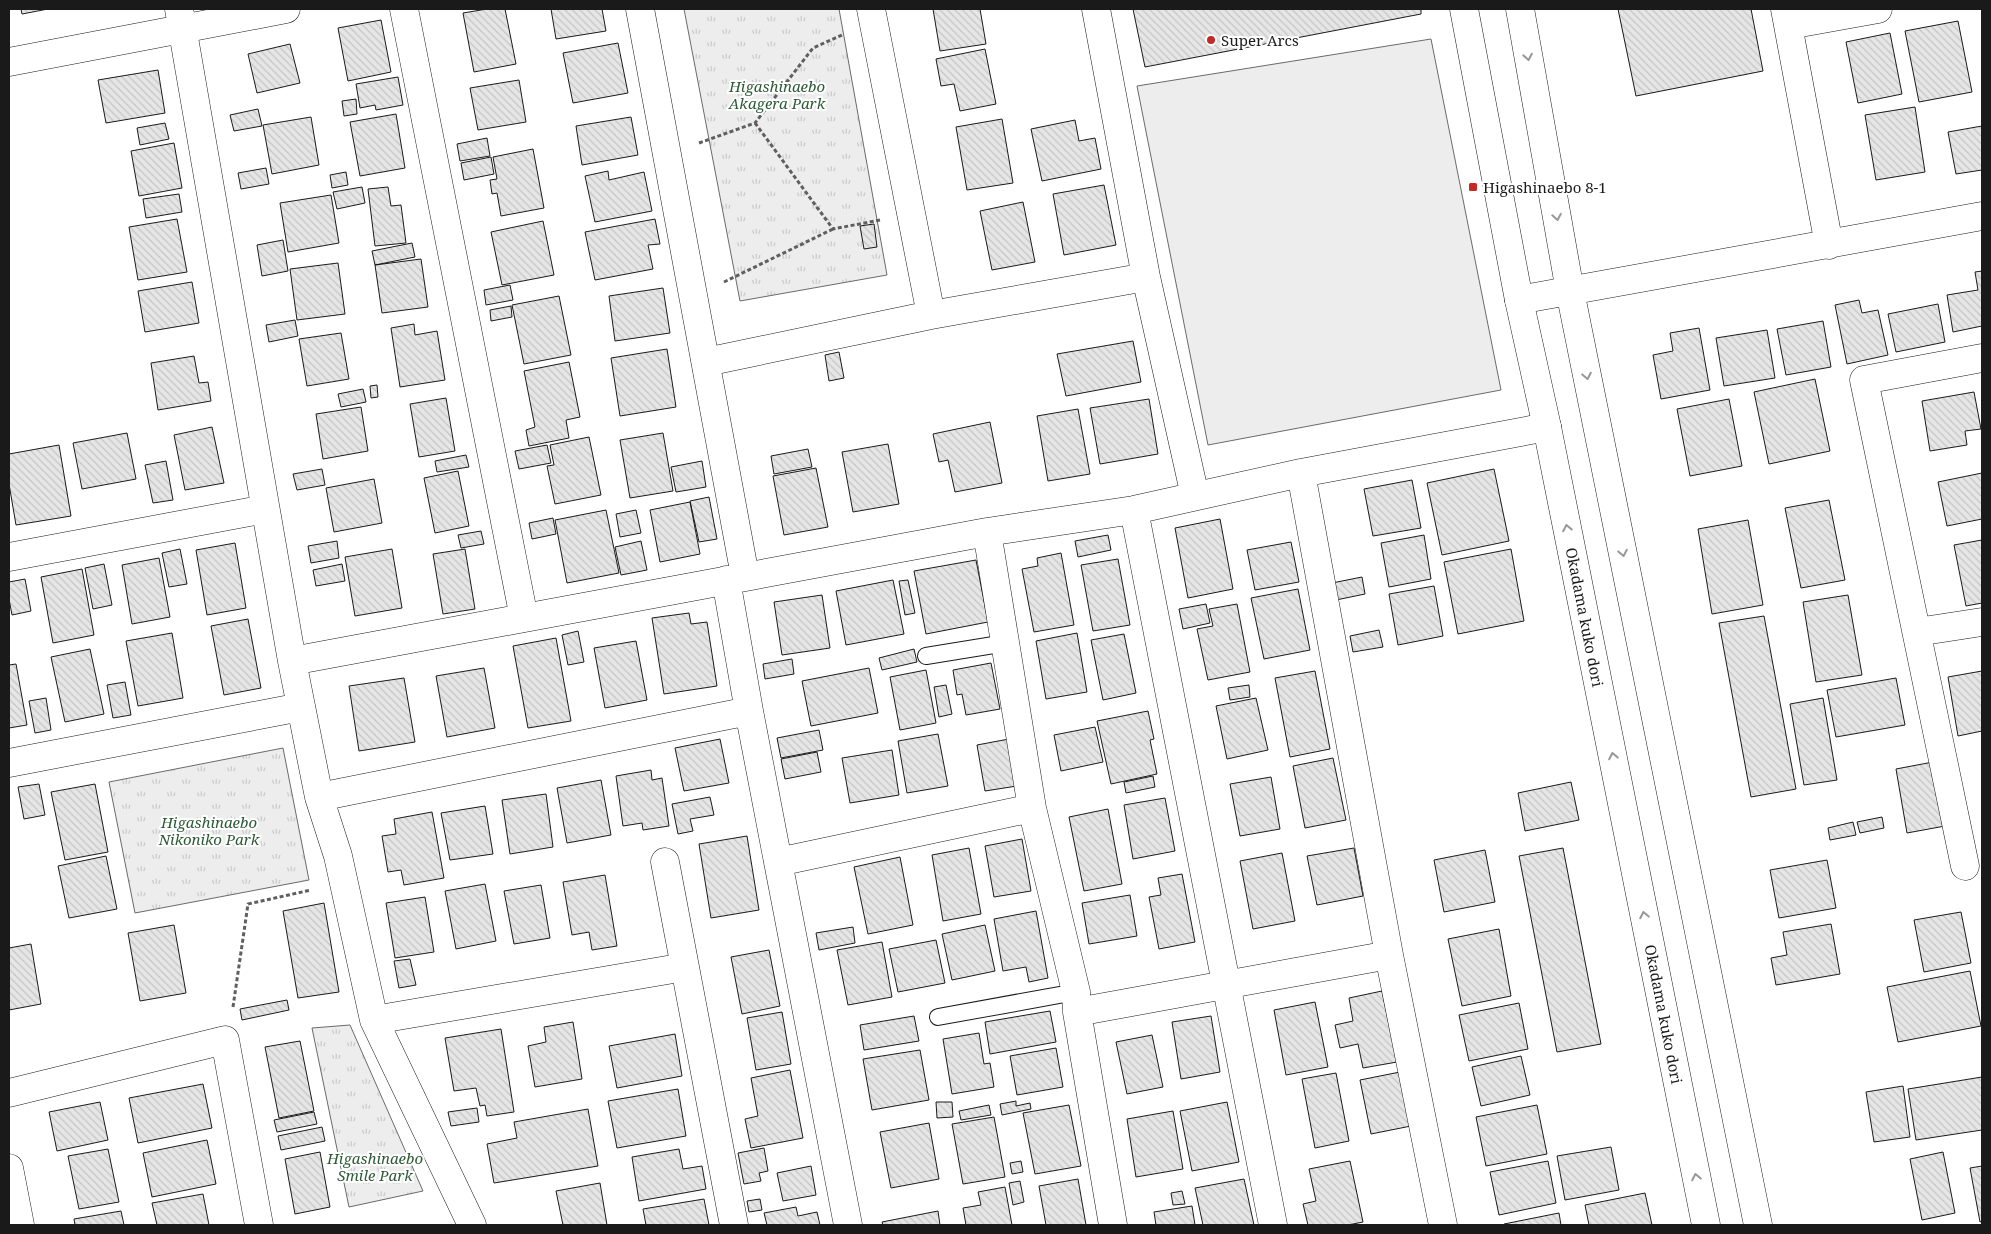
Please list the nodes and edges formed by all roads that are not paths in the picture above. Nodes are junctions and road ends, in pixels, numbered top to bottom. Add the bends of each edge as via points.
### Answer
1 (286, 9) edge
2 (404, 9) edge
3 (640, 9) edge
4 (871, 9) edge
5 (1096, 9) edge
6 (1464, 9) edge
7 (1520, 9) edge
8 (1878, 9) edge
9 (1787, 17) edge
10 (181, 19) edge
11 (9, 62) edge
12 (1982, 216) edge
13 (1829, 245) junction
14 (1146, 277) junction
15 (1570, 291) junction
16 (1519, 300) junction
17 (931, 315) junction
18 (1982, 358) edge
19 (706, 362) junction
20 (1548, 427) junction
21 (1301, 473) junction
22 (1194, 496) junction
23 (265, 509) junction
24 (1134, 510) junction
25 (987, 532) junction
26 (9, 557) edge
27 (735, 578) junction
28 (524, 618) junction
29 (1982, 622) edge
30 (1917, 632) junction
31 (1006, 642) junction
32 (926, 656) dead end
33 (292, 661) junction
34 (301, 707) junction
35 (749, 710) junction
36 (9, 764) edge
37 (319, 797) junction
38 (1032, 808) junction
39 (665, 862) dead end
40 (778, 862) junction
41 (1965, 866) dead end
42 (1388, 955) junction
43 (685, 967) junction
44 (1226, 984) junction
45 (1076, 1002) junction
46 (938, 1017) dead end
47 (374, 1020) junction
48 (9, 1093) edge
49 (9, 1168) edge
50 (20, 1225) edge
51 (259, 1225) edge
52 (472, 1225) edge
53 (734, 1225) edge
54 (848, 1225) edge
55 (1113, 1225) edge
56 (1272, 1225) edge
57 (1442, 1225) edge
58 (1706, 1225) edge
59 (1758, 1225) edge

1 - 10 street
2 - 28 street
3 - 19 street
4 - 17 street
5 - 14 street
6 - 16 street, Okadama kuko dori
7 -> 15 street
8 - 9 street
9 - 13 street
10 - 11 street
10 - 23 street
12 - 13 street
13 - 15 street
14 - 17 street
14 - 22 street
15 - 16 street
15 -> 59 street
16 - 20 street, Okadama kuko dori
17 - 19 street
18 - 30 street via 1864,380
19 - 27 street
20 - 21 street
58 -> 20 street, Okadama kuko dori
21 - 22 street
21 - 42 street
22 - 24 street
23 - 26 street
23 - 33 street
24 - 25 street
24 - 44 street
25 - 27 street
25 - 31 street
27 - 28 street
27 - 35 street
28 - 33 street
29 - 30 street
30 - 41 street
31 - 32 lane
31 - 38 street
33 - 34 street
34 - 36 street
34 - 37 street
35 - 37 street
35 - 40 street
37 - 47 street via 338,856
38 - 40 street
38 - 45 street
39 - 43 street
40 - 54 street
42 - 44 street
42 - 57 street
43 - 47 street
43 - 53 street
44 - 45 street
44 - 56 street
45 - 46 lane
45 - 55 street
47 - 52 street
48 - 51 street via 225,1040
49 - 50 street

